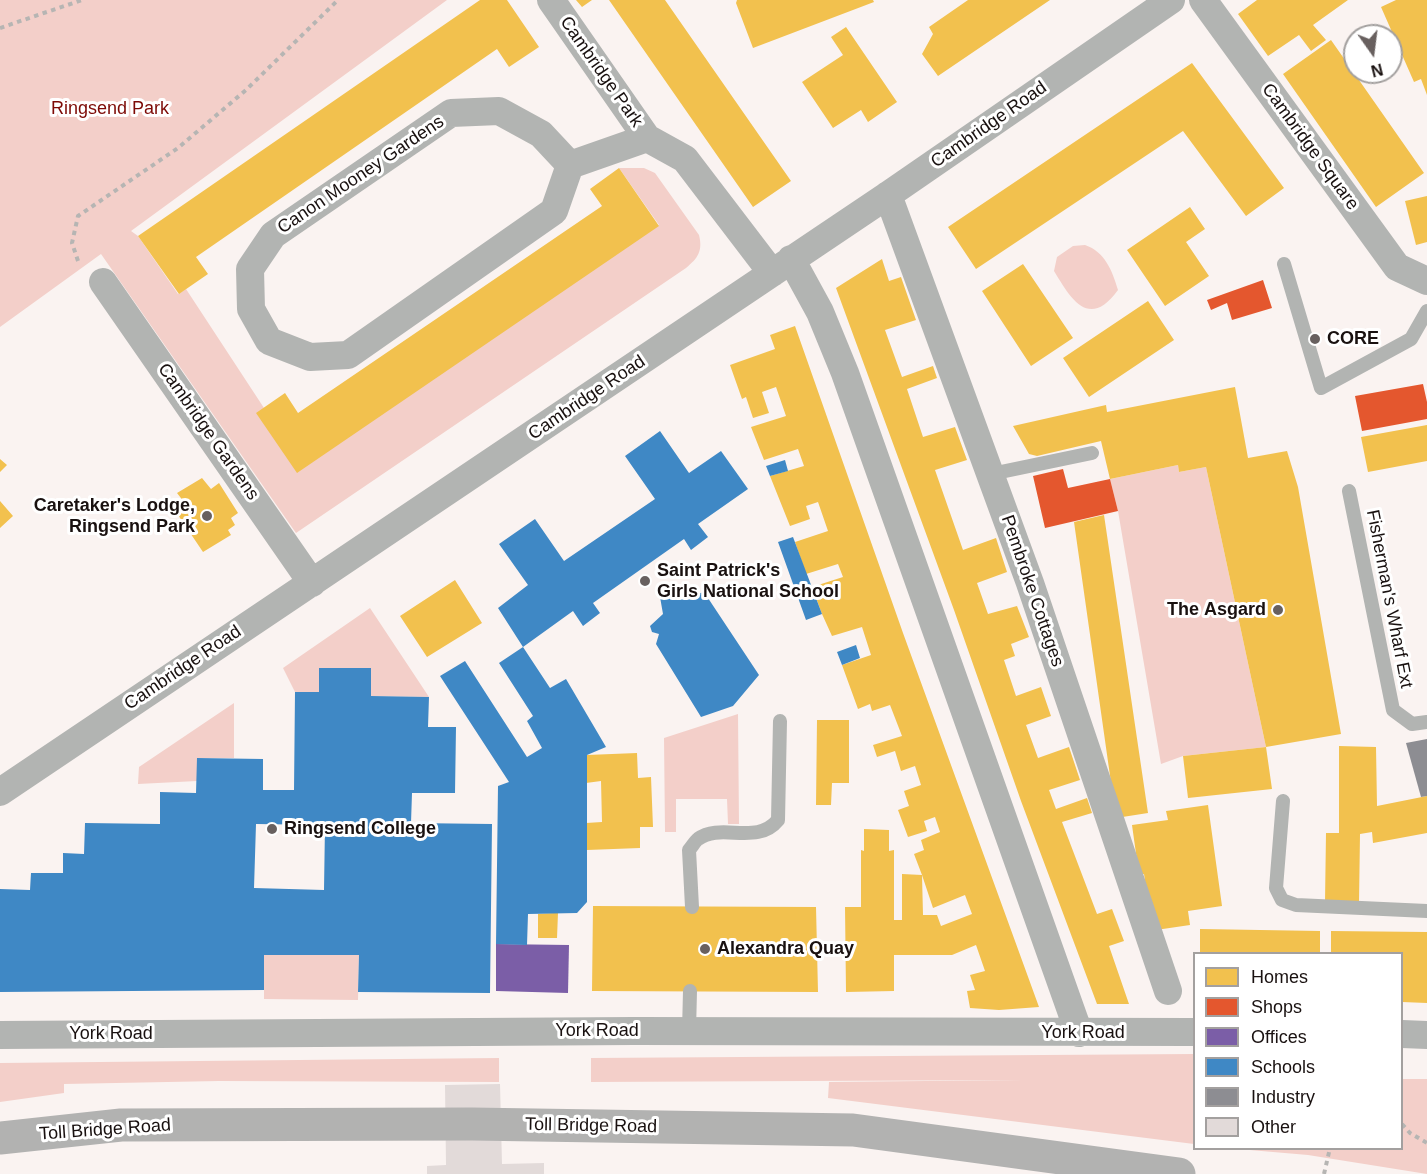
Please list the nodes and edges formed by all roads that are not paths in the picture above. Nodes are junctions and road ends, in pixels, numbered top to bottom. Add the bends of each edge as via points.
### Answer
1 (551, 0) edge
2 (1172, 0) edge
3 (1203, 0) edge
4 (646, 138) junction
5 (570, 165) junction
6 (888, 195) junction
7 (1284, 264) dead end
8 (781, 266) junction
9 (103, 282) road end
10 (1427, 282) edge
11 (1427, 311) edge
12 (1092, 453) dead end
13 (991, 474) junction
14 (1349, 491) dead end
15 (312, 583) junction
16 (780, 721) dead end
17 (1427, 722) edge
18 (0, 792) edge
19 (1283, 801) dead end
20 (692, 907) dead end
21 (1427, 911) edge
22 (1168, 991) dead end
23 (690, 992) dead end
24 (1077, 1025) junction
25 (689, 1031) junction
26 (1193, 1032) edge
27 (1403, 1034) edge
28 (0, 1035) edge
29 (1427, 1035) edge
30 (0, 1138) edge
31 (1179, 1174) edge

1 - 4 street, Cambridge Park
2 - 6 street, Cambridge Road
3 - 10 street, Cambridge Square via 1396,267
4 - 5 street
4 - 8 street, Cambridge Park via 685,159
5 - 5 street, Canon Mooney Gardens via 554,211 348,355 310,357 269,342 251,309 250,269 273,235 452,113 499,111 541,134
6 - 8 street, Cambridge Road
6 - 13 street, Pembroke Cottages
7 - 11 lane via 1321,388 1411,339
8 - 15 street, Cambridge Road
8 - 24 street via 820,312 845,373
9 - 15 street, Cambridge Gardens
12 - 13 lane
13 - 22 street, Pembroke Cottages
14 - 17 lane, Fisherman's Wharf Ext via 1393,710 1412,724
15 - 18 street, Cambridge Road
16 - 20 lane via 778,820 760,832 711,834 698,839 689,850
19 - 21 lane via 1276,888 1282,900 1296,905
23 - 25 lane
24 - 25 street, York Road
24 - 26 street, York Road
25 - 28 street, York Road
27 - 29 street
30 - 31 main road, Toll Bridge Road via 121,1125 472,1124 853,1130

